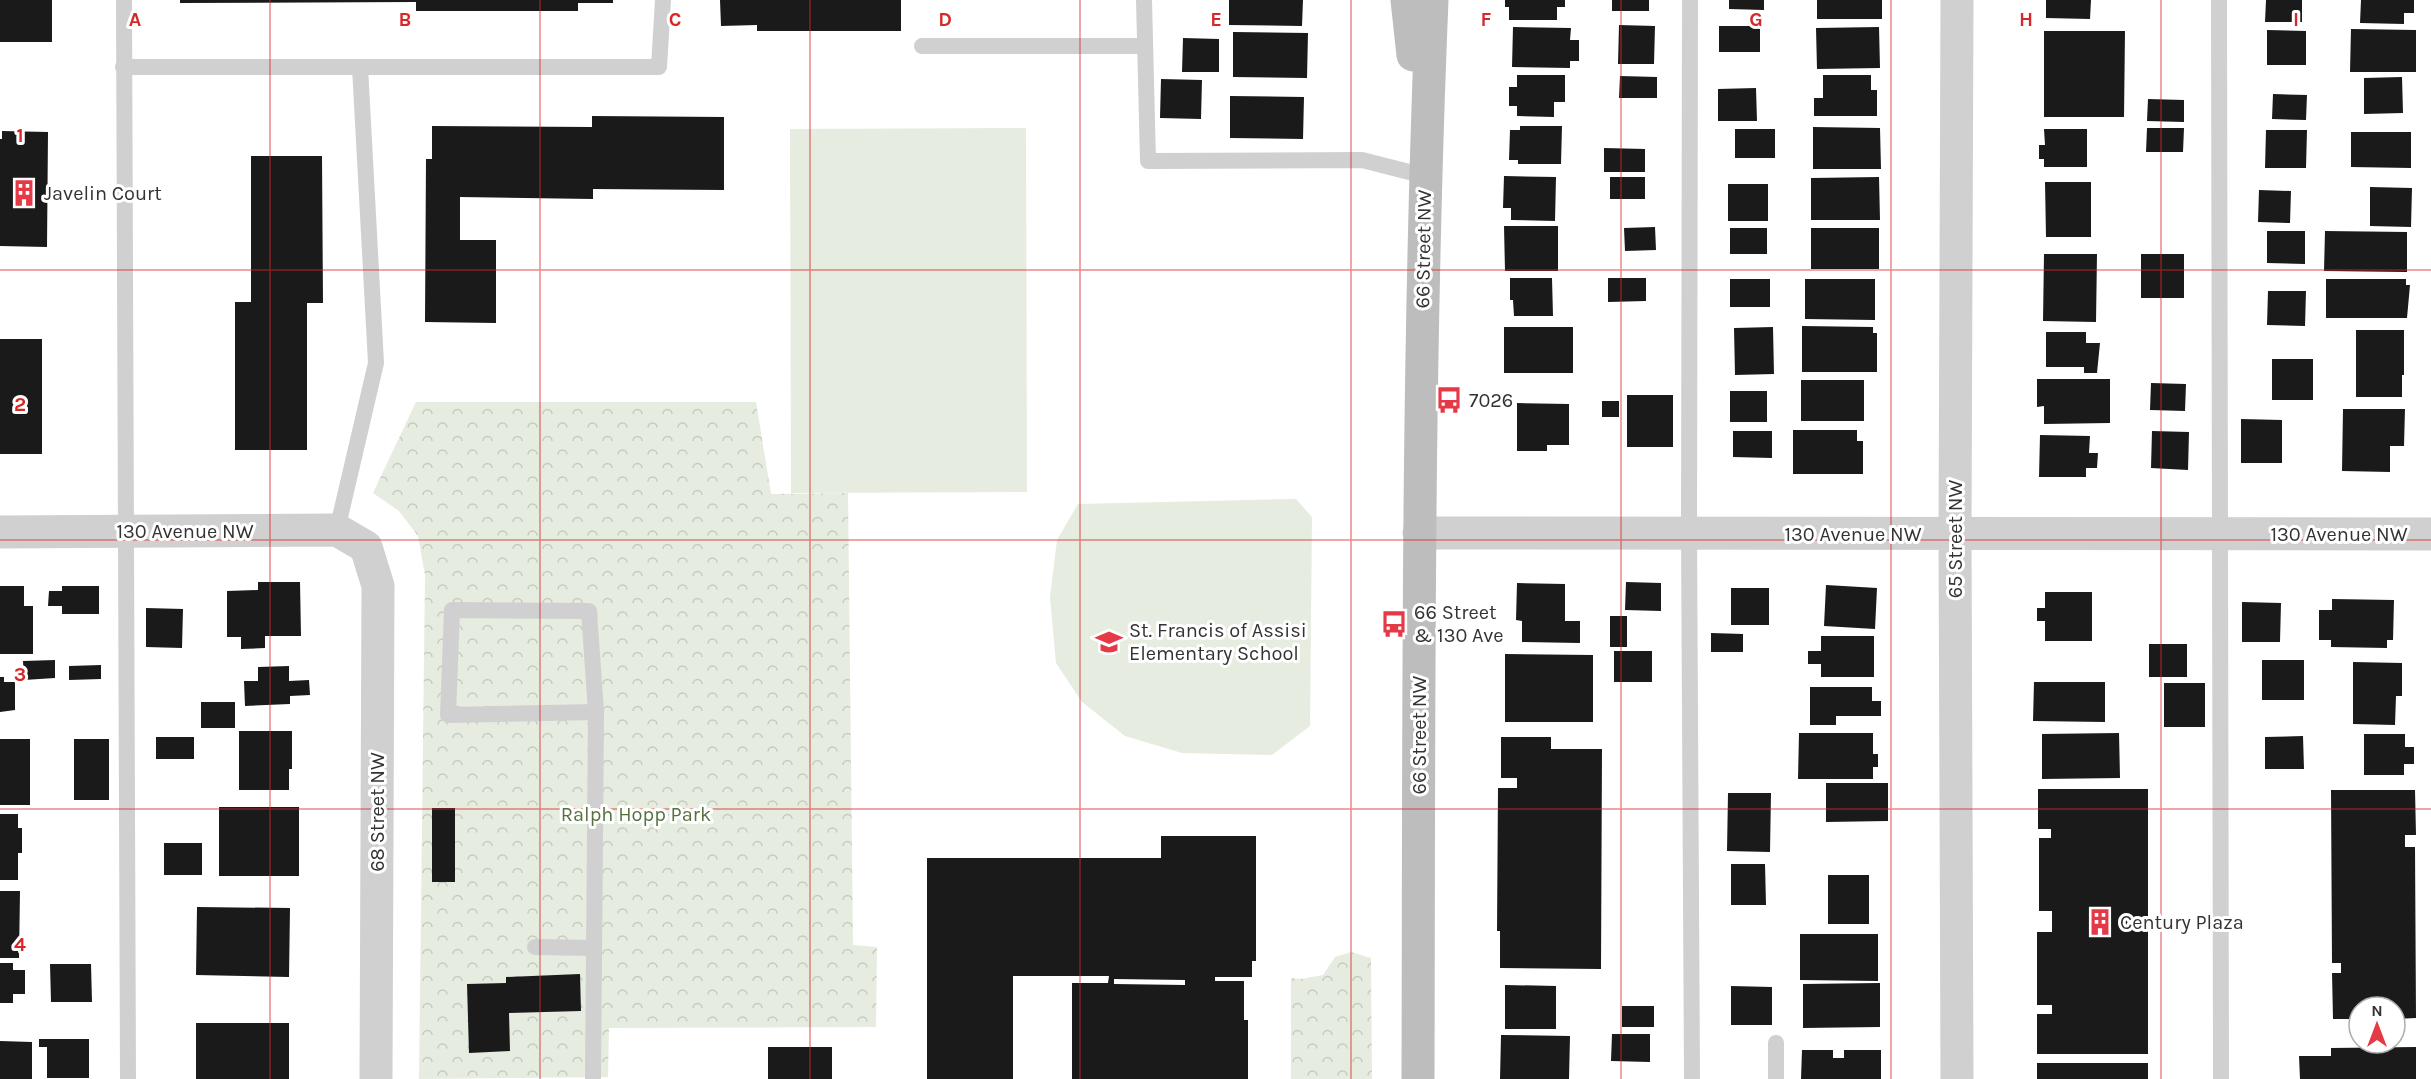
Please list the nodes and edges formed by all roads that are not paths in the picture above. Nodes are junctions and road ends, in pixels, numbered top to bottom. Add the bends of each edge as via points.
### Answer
1 (124, 0) edge
2 (663, 0) edge
3 (1144, 0) edge
4 (1407, 0) edge
5 (1432, 0) edge
6 (1690, 0) edge
7 (1957, 0) edge
8 (2218, 0) edge
9 (922, 46) dead end
10 (1144, 46) junction
11 (123, 67) junction
12 (360, 67) junction
13 (1425, 176) junction
14 (125, 531) junction
15 (337, 531) junction
16 (0, 532) edge
17 (1419, 533) junction
18 (1689, 534) junction
19 (1955, 534) junction
20 (2219, 534) junction
21 (2431, 534) edge
22 (366, 547) joint
23 (596, 712) junction
24 (535, 947) dead end
25 (594, 948) junction
26 (1776, 1043) dead end
27 (128, 1079) edge
28 (376, 1079) edge
29 (593, 1079) edge
30 (1418, 1079) edge
31 (1692, 1079) edge
32 (1776, 1079) edge
33 (1957, 1079) edge
34 (2221, 1079) edge

1 - 11 lane
2 - 12 lane via 659,67
3 - 10 lane
4 - 13 main road, 66 Street NW
5 - 13 main road, 66 Street NW
6 - 18 lane
7 - 19 street, 65 Street NW
8 - 20 lane
9 - 10 lane
10 - 13 lane via 1148,161 1362,160
11 - 12 lane
11 - 14 lane
12 - 15 lane via 376,363
13 - 17 main road, 66 Street NW
14 - 15 street, 130 Avenue NW
14 - 16 street, 130 Avenue NW
14 - 27 lane
15 - 22 street, 130 Avenue NW
17 - 18 street, 130 Avenue NW
17 - 30 main road, 66 Street NW
18 - 19 street, 130 Avenue NW
18 - 31 lane
19 - 20 street, 130 Avenue NW
19 - 33 street, 65 Street NW
20 - 21 street, 130 Avenue NW
20 - 34 lane
22 - 28 street, 68 Street NW via 378,586
23 - 23 lane via 589,611 452,610 448,714
23 - 25 lane
24 - 25 lane
25 - 29 lane
26 - 32 lane

